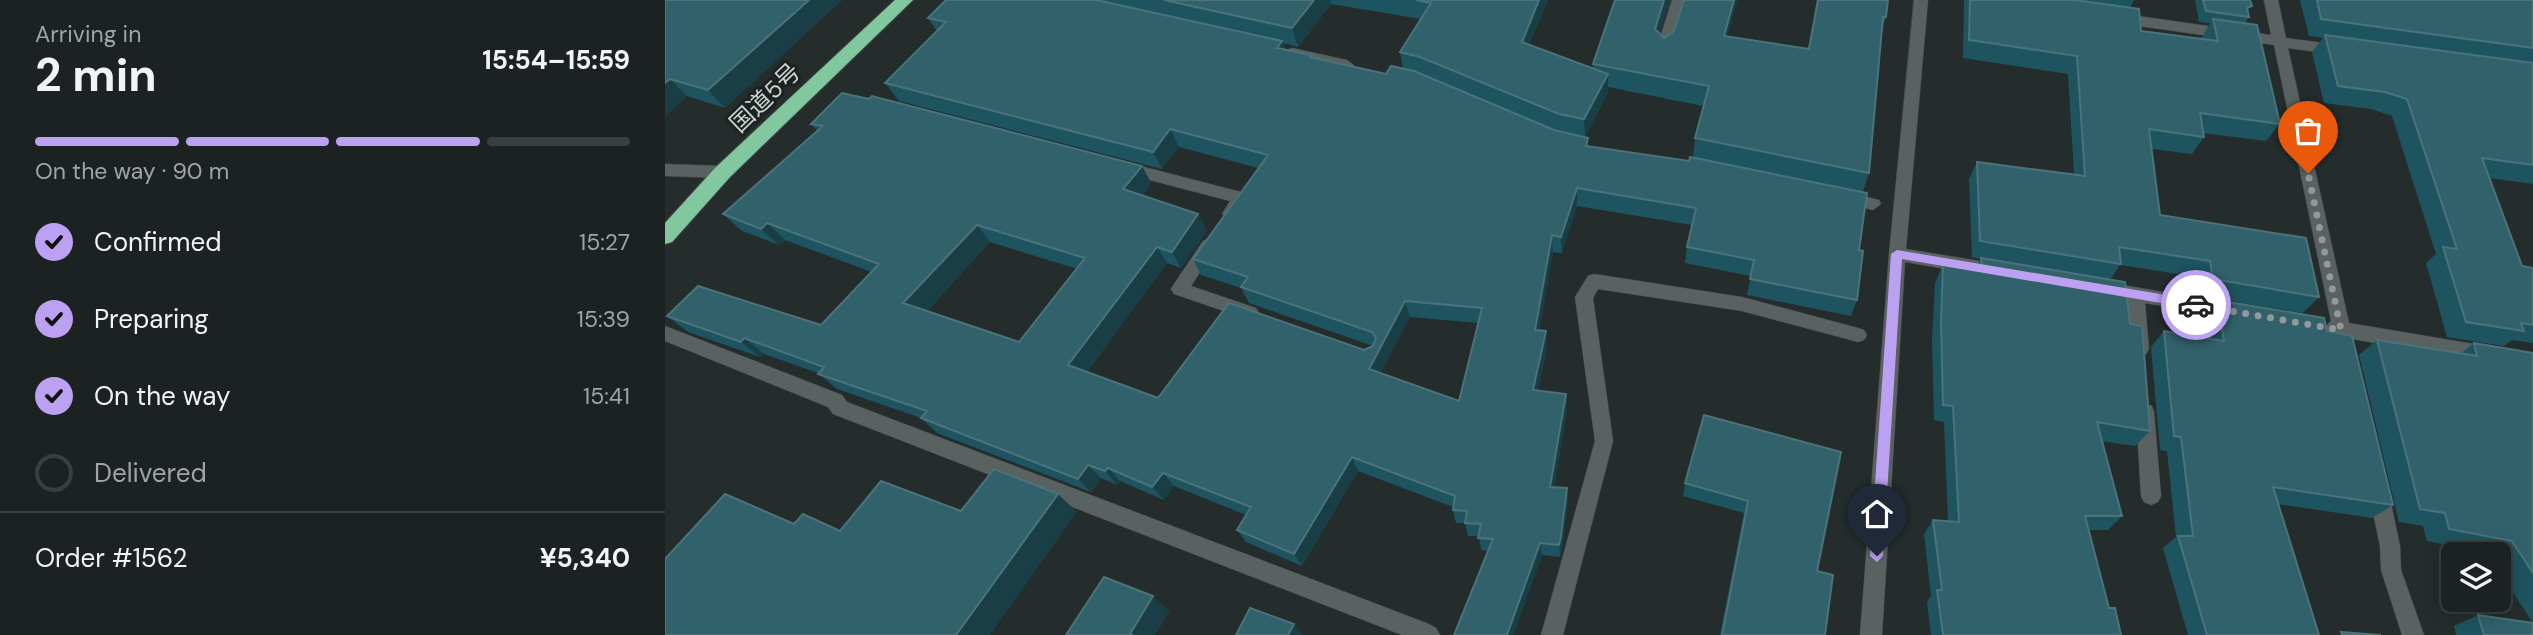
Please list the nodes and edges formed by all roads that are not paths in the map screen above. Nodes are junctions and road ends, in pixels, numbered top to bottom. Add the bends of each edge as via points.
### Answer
1 (905, 0) edge
2 (1678, 0) edge
3 (1921, 0) edge
4 (2271, 0) edge
5 (2100, 16) edge
6 (2280, 42) junction
7 (1274, 49) edge
8 (1663, 51) edge
9 (2360, 53) edge
10 (1368, 70) edge
11 (1109, 164) edge
12 (665, 170) edge
13 (723, 172) junction
14 (1820, 193) edge
15 (1873, 204) dead end
16 (665, 236) edge
17 (1897, 254) junction
18 (2017, 274) edge
19 (2083, 286) edge
20 (2136, 295) junction
21 (2245, 313) edge
22 (1269, 320) edge
23 (2313, 325) edge
24 (2341, 330) junction
25 (665, 334) edge
26 (1858, 335) dead end
27 (2141, 362) edge
28 (2533, 362) edge
29 (2350, 369) edge
30 (2143, 388) edge
31 (2375, 474) edge
32 (2151, 496) dead end
33 (1429, 635) edge
34 (1552, 635) edge
35 (1871, 635) edge
36 (2413, 635) edge

1 - 13 highway, 国道5号
2 - 8 street
3 - 17 street
4 - 6 street
5 - 6 street
6 - 9 street
6 - 24 street
7 - 10 street
11 - 22 street via 1241,198 1180,289
12 - 13 street
13 - 16 highway, 国道5号
14 - 15 street
17 - 18 street
17 - 35 street
19 - 20 street
20 - 21 street
20 - 27 street
23 - 24 street
24 - 28 street
24 - 29 street
25 - 33 street via 835,401 840,408
26 - 34 street via 1742,304 1594,282 1584,297 1604,441
30 - 32 street
31 - 36 street via 2391,570

